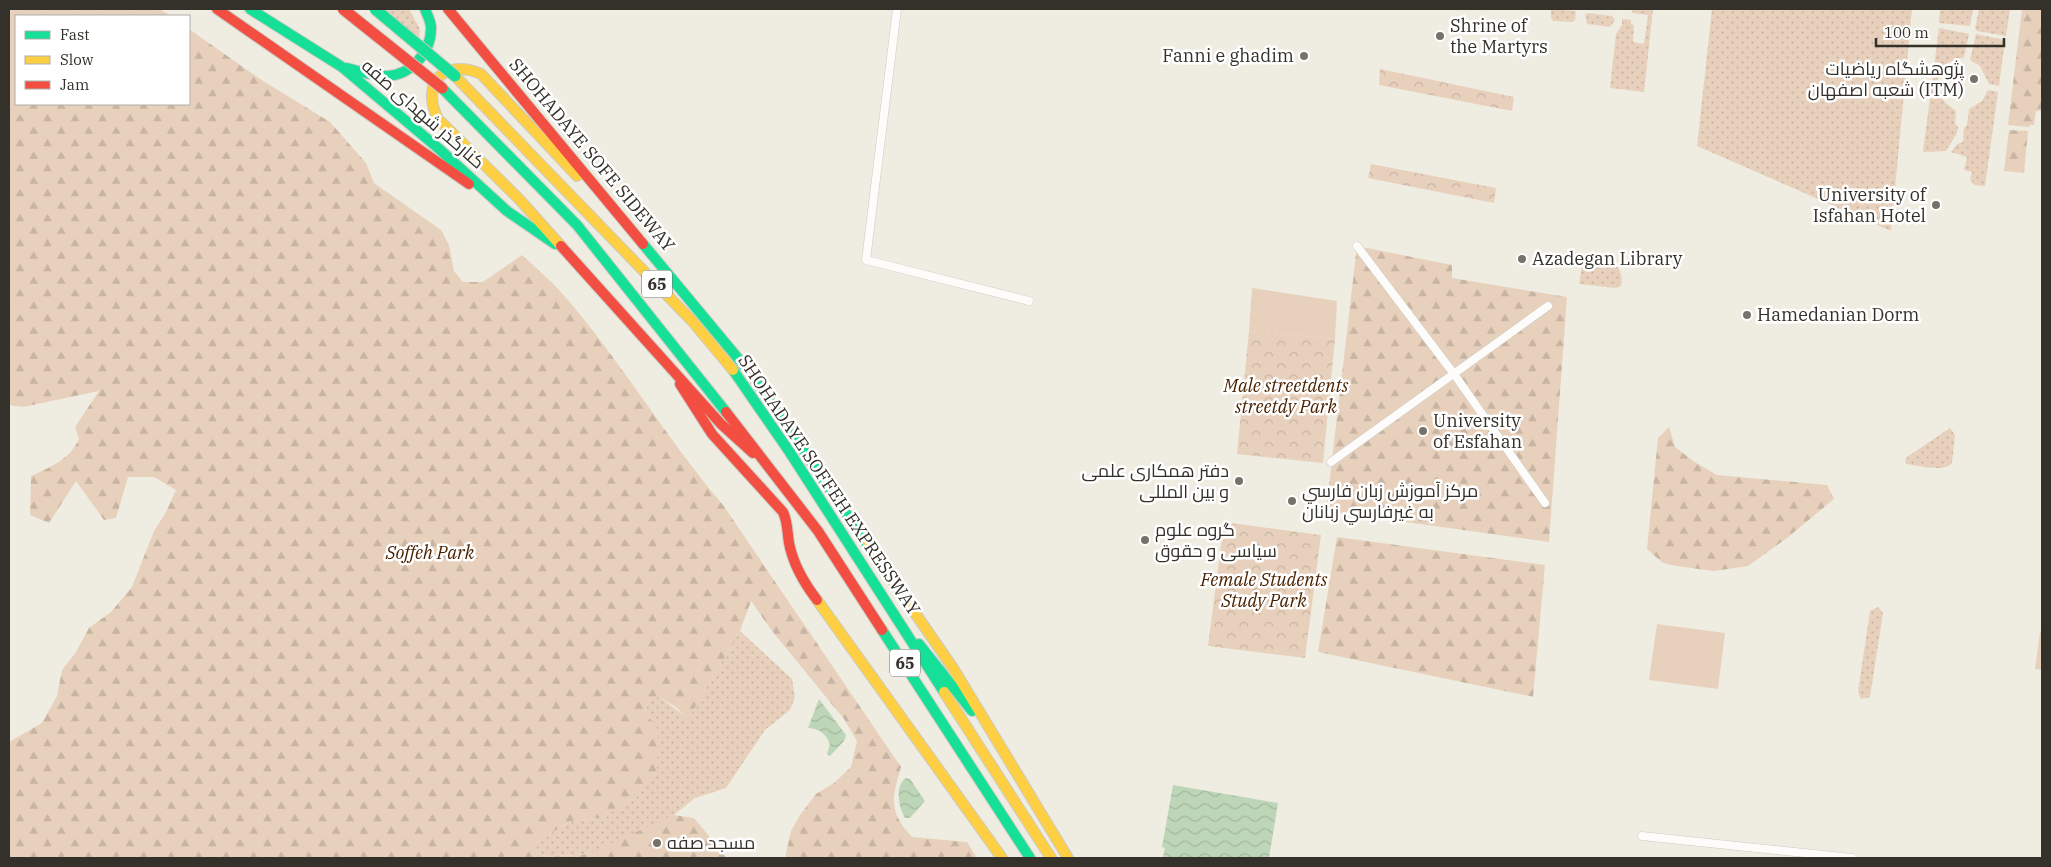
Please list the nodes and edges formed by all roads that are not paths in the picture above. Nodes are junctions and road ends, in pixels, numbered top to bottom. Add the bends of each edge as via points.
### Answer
1 (217, 9) edge
2 (250, 9) edge
3 (343, 9) edge
4 (375, 9) edge
5 (425, 9) edge
6 (448, 9) edge
7 (897, 9) edge
8 (342, 67) junction
9 (506, 211) junction
10 (635, 236) junction
11 (1357, 246) dead end
12 (568, 253) junction
13 (1029, 301) dead end
14 (1548, 306) dead end
15 (675, 373) junction
16 (1454, 374) junction
17 (1331, 462) dead end
18 (775, 473) junction
19 (1545, 503) dead end
20 (872, 581) junction
21 (998, 743) junction
22 (1005, 756) junction
23 (1642, 836) dead end
24 (1002, 858) edge
25 (1030, 858) edge
26 (1051, 858) edge
27 (1063, 858) edge
28 (1068, 858) edge
29 (1850, 858) edge

1 - 9 main road
2 - 8 main road, کنارگذر شهدای صفه
3 - 18 main road, SHOHADAYE SOFFEH EXPRESSWAY / 65, bridge via 442,88 577,225
4 - 20 main road, SHOHADAYE SOFFEH EXPRESSWAY / 65, bridge via 454,76 699,329 740,379
5 - 8 main road via 431,25 429,43 410,69 387,76
6 - 10 main road, SHOHADAYE SOFE SIDEWAY
7 - 13 street via 866,260
8 - 9 main road, کنارگذر شهدای صفه
9 - 12 main road, کنارگذر شهدای صفه
10 - 12 main road via 481,74 467,68 452,68 444,72 434,83 430,98 438,119
10 - 21 main road, SHOHADAYE SOFE SIDEWAY via 751,374 947,660
11 - 16 street
12 - 15 main road
14 - 16 street
15 - 18 main road via 721,424
15 - 24 main road via 687,398 712,434 783,512 790,529 789,543 800,578
16 - 17 street
16 - 19 street
18 - 25 main road, SHOHADAYE SOFFEH EXPRESSWAY / 65 via 818,531
20 - 21 main road
20 - 26 main road, SHOHADAYE SOFFEH EXPRESSWAY / 65
21 - 22 main road
22 - 27 main road
22 - 28 main road
23 - 29 street

